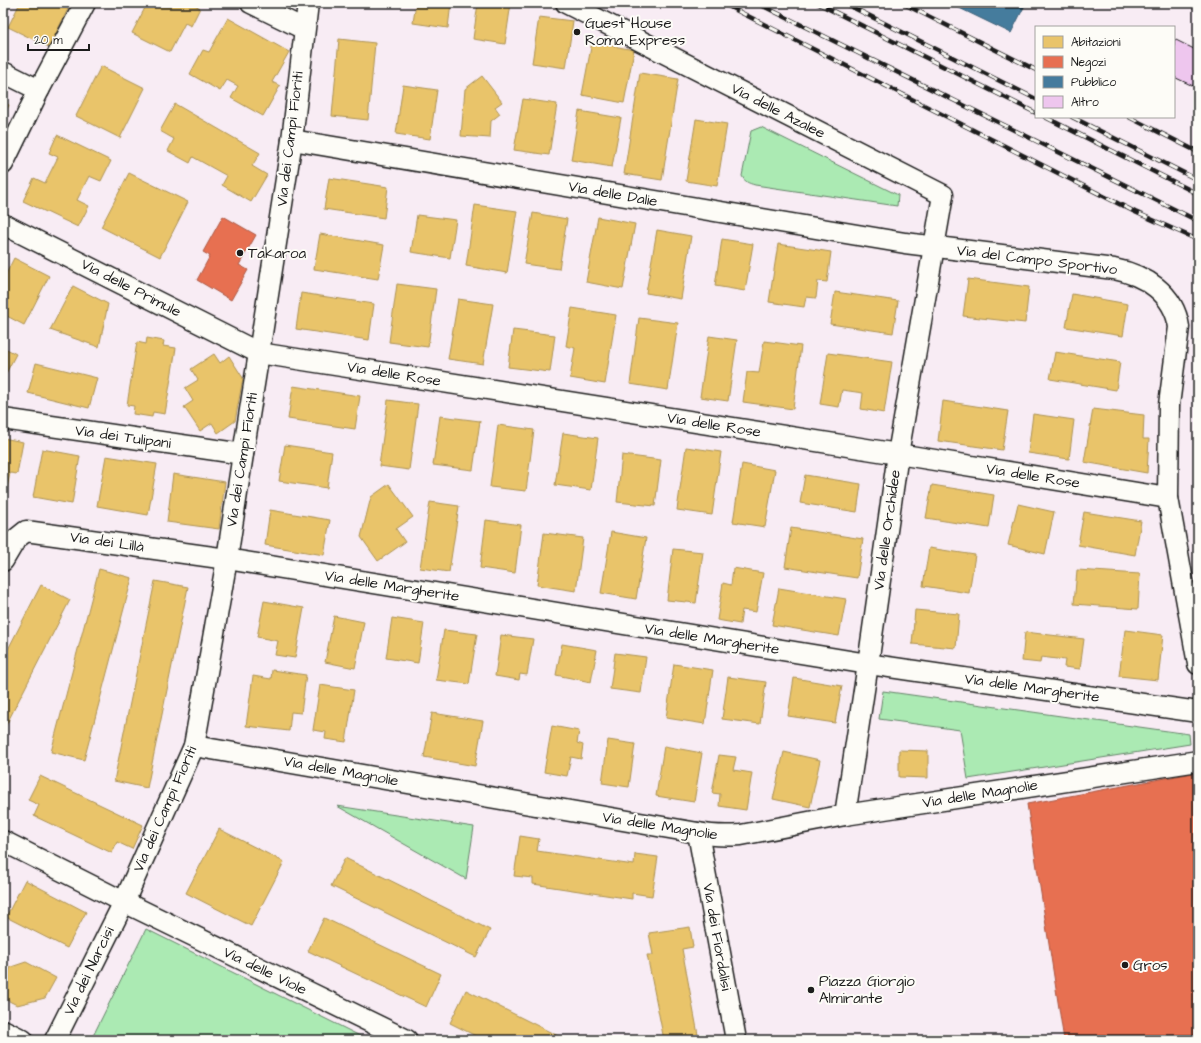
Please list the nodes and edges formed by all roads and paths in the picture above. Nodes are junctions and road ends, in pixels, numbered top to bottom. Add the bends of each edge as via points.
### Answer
1 (85, 3) edge
2 (251, 3) edge
3 (308, 3) edge
4 (566, 3) edge
5 (304, 29) junction
6 (3, 72) edge
7 (39, 90) junction
8 (292, 140) junction
9 (3, 164) edge
10 (3, 224) edge
11 (934, 247) junction
12 (259, 353) junction
13 (3, 420) edge
14 (242, 454) junction
15 (898, 454) junction
16 (1168, 498) junction
17 (227, 559) junction
18 (3, 561) edge
19 (868, 664) junction
20 (1198, 664) edge
21 (1198, 712) edge
22 (194, 746) junction
23 (1198, 761) edge
24 (845, 815) junction
25 (698, 833) junction
26 (3, 841) edge
27 (124, 902) junction
28 (3, 1030) edge
29 (23, 1040) edge
30 (55, 1040) edge
31 (407, 1040) edge
32 (736, 1040) edge

1 - 7 street
2 - 5 street
3 - 5 street, Via dei Campi Fioriti
4 - 11 street, Via delle Azalee via 943,195
5 - 8 street, Via dei Campi Fioriti
6 - 7 street
7 - 9 street
8 - 11 street, Via delle Dalie
8 - 12 street, Via dei Campi Fioriti
10 - 12 street, Via delle Primule
11 - 15 street, Via delle Orchidee
11 - 16 street, Via del Campo Sportivo via 1122,270 1144,278 1156,287 1176,312 1179,327 1168,405
12 - 14 street, Via dei Campi Fioriti
12 - 15 street, Via delle Rose
13 - 14 street, Via dei Tulipani
14 - 17 street, Via dei Campi Fioriti
15 - 16 street, Via delle Rose
15 - 19 street, Via delle Orchidee
16 - 20 street, Via del Campo Sportivo
17 - 18 street, Via dei Lillà via 26,531 16,538
17 - 19 street, Via delle Margherite
17 - 22 street, Via dei Campi Fioriti
19 - 21 street, Via delle Margherite
19 - 24 street, Via delle Orchidee
22 - 25 street, Via delle Magnolie
22 - 27 street, Via dei Campi Fioriti
23 - 24 street, Via delle Magnolie
24 - 25 street, Via delle Magnolie via 741,835 712,836
25 - 32 street, Via dei Fiordalisi
26 - 27 street, Via delle Viole
27 - 30 street, Via dei Narcisi
27 - 31 street, Via delle Viole
28 - 29 street

